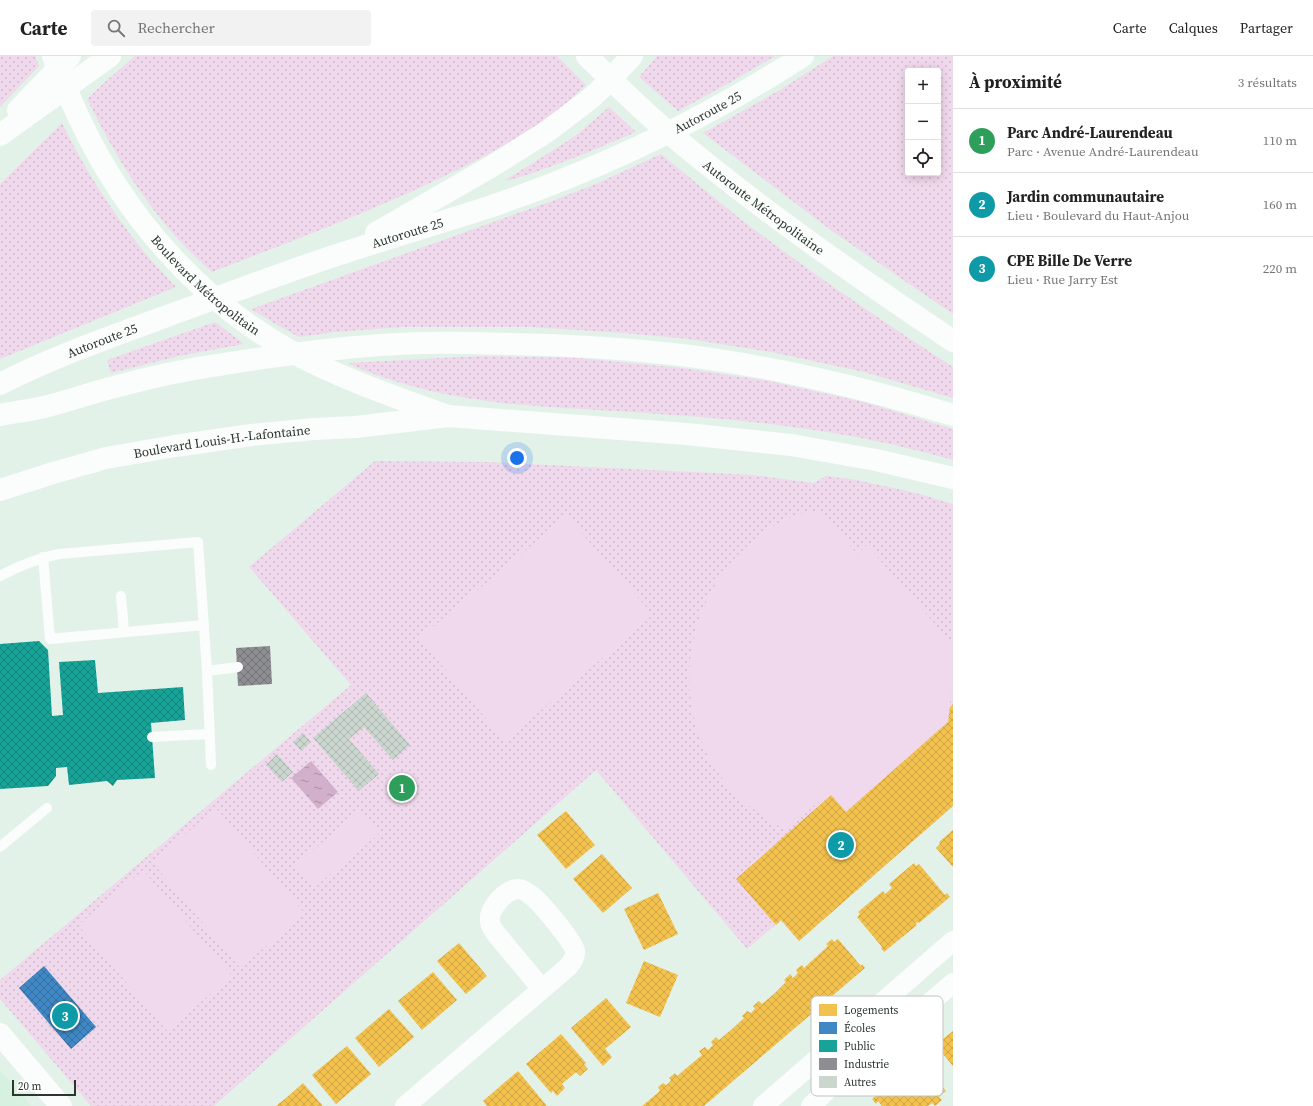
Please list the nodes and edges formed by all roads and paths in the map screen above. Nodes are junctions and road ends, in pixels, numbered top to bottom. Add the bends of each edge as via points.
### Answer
1 (53, 56) edge
2 (70, 56) edge
3 (587, 56) edge
4 (632, 56) edge
5 (803, 56) edge
6 (104, 60) edge
7 (32, 104) junction
8 (0, 129) edge
9 (0, 135) edge
10 (340, 254) junction
11 (953, 341) edge
12 (0, 384) edge
13 (0, 415) edge
14 (953, 415) edge
15 (448, 416) junction
16 (953, 478) edge
17 (0, 490) edge
18 (43, 557) junction
19 (0, 576) edge
20 (121, 596) dead end
21 (204, 625) junction
22 (124, 632) junction
23 (238, 667) dead end
24 (207, 671) junction
25 (210, 734) junction
26 (152, 737) dead end
27 (211, 765) dead end
28 (47, 808) dead end
29 (0, 847) edge
30 (953, 941) edge
31 (953, 983) edge
32 (542, 989) junction
33 (890, 996) edge
34 (938, 996) edge
35 (1, 1037) edge
36 (811, 1064) edge
37 (792, 1081) junction
38 (821, 1096) edge
39 (812, 1105) edge
40 (61, 1106) edge
41 (405, 1106) edge
42 (763, 1106) edge

1 - 15 main road, Boulevard Métropolitain via 80,121 112,179 166,251 212,295 262,334 294,353 351,381
2 - 7 main road
3 - 11 main road, Autoroute Métropolitaine via 661,126 730,183 800,236
4 - 10 main road via 590,99 548,132
5 - 10 main road, Autoroute 25 via 711,111 601,164 490,207
6 - 7 main road
7 - 8 main road
7 - 9 main road
10 - 12 main road, Autoroute 25 via 113,336 33,367
13 - 14 main road via 46,406 182,371 239,361 404,344 449,342 610,348 732,362 864,390
15 - 16 main road via 776,443 876,460
15 - 17 main road, Boulevard Louis-H.-Lafontaine via 356,427 258,434 175,446 100,460
18 - 19 lane
18 - 21 lane via 198,542
18 - 22 lane via 50,639
20 - 22 lane
21 - 22 lane
21 - 24 lane
23 - 24 lane
24 - 25 lane
25 - 26 lane
25 - 27 lane
28 - 29 lane
30 - 33 street
31 - 34 street
32 - 32 street via 568,967 574,959 575,951 572,943 538,901 518,889 508,892 493,906 490,921 492,928
32 - 41 street
35 - 40 main road
36 - 37 street
37 - 39 street
37 - 42 street
38 - 39 street

